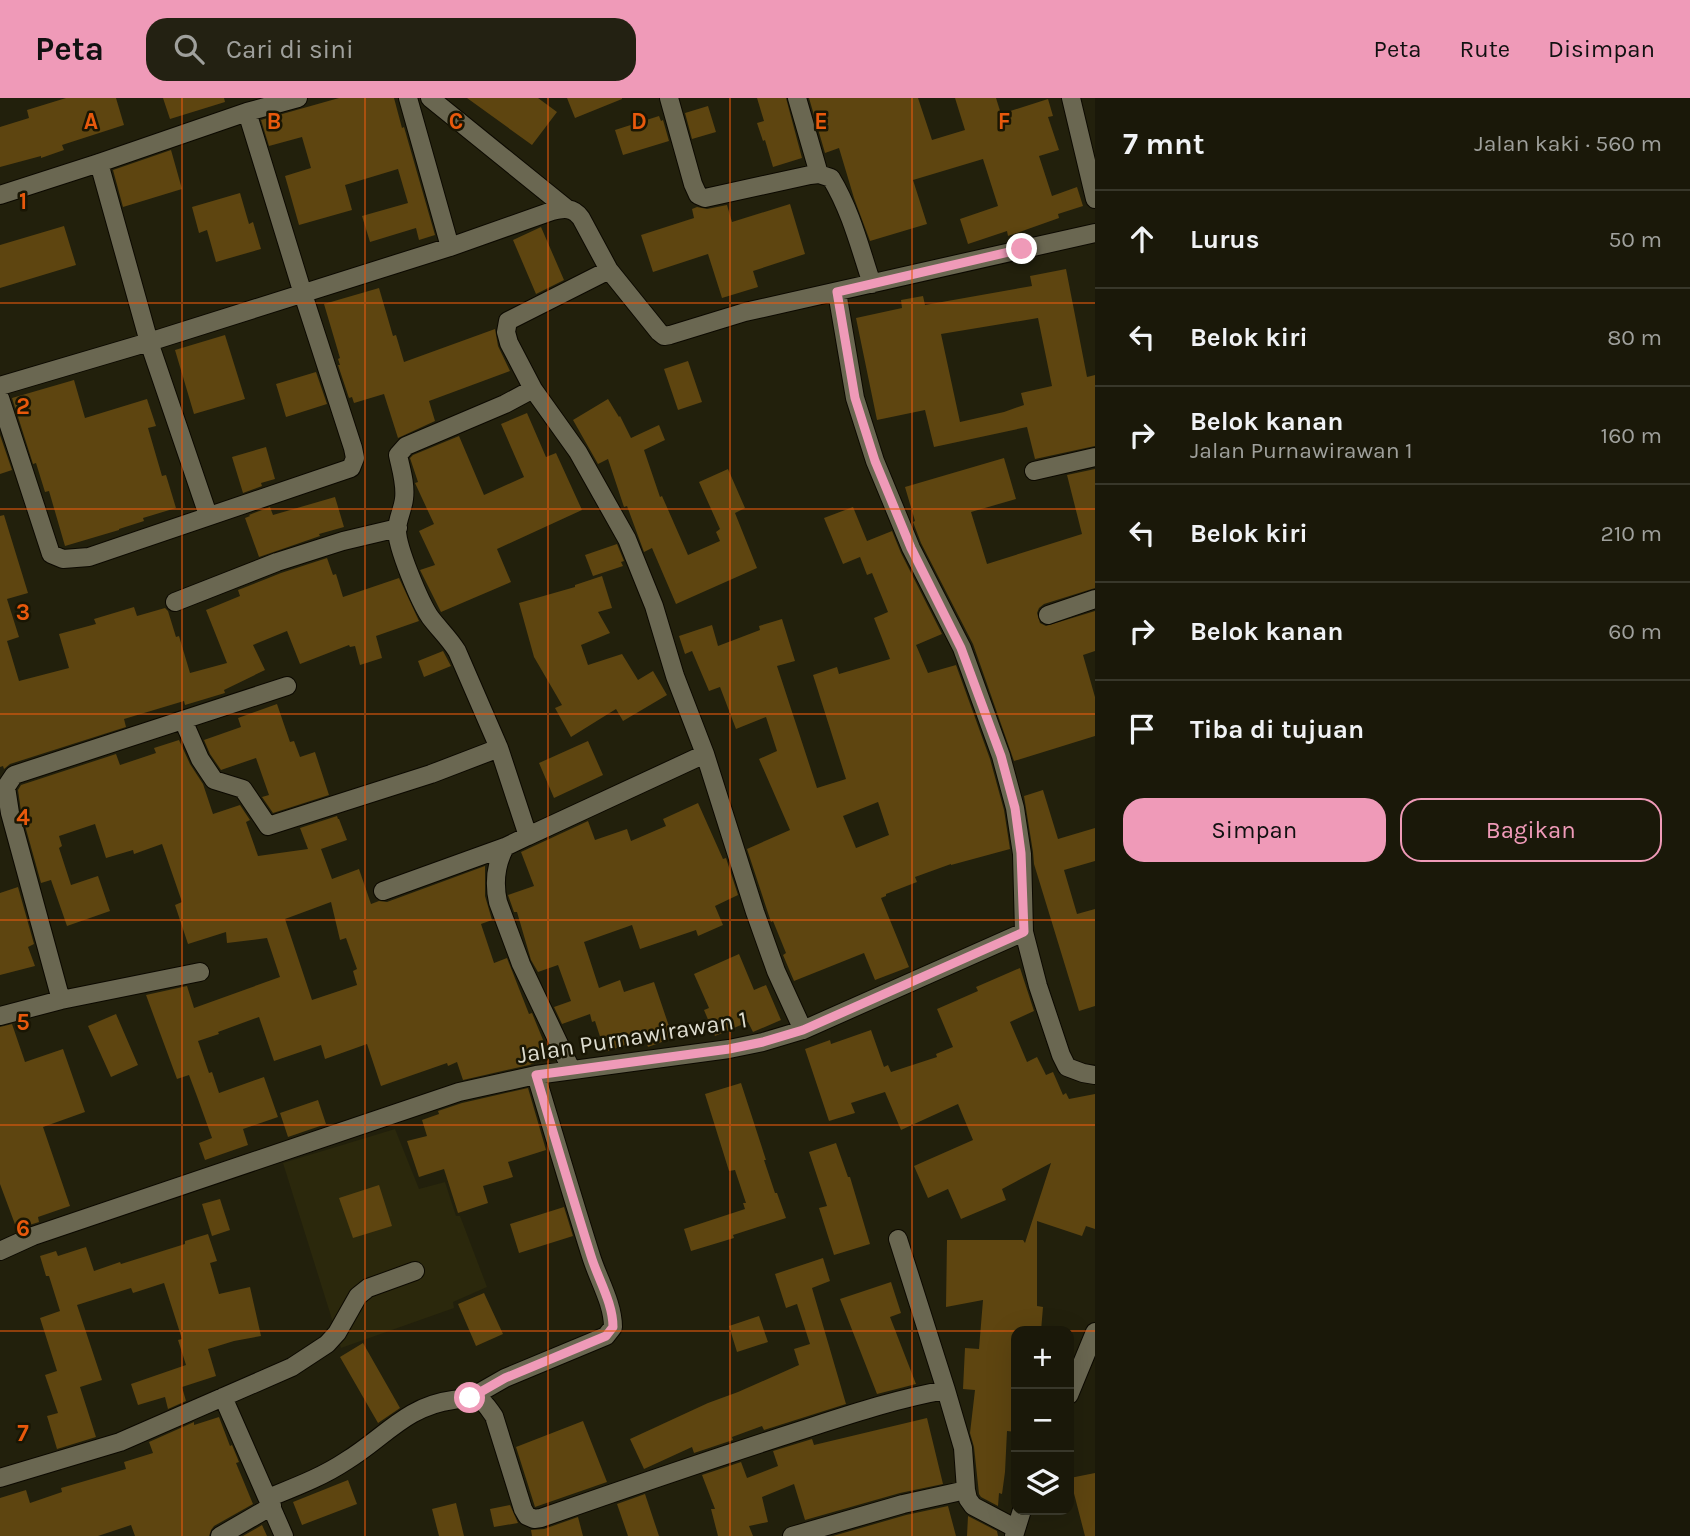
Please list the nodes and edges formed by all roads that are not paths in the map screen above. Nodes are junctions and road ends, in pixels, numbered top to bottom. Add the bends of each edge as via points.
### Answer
1 (298, 98) edge
2 (408, 98) edge
3 (430, 98) edge
4 (669, 98) edge
5 (797, 98) edge
6 (1071, 98) edge
7 (247, 111) junction
8 (1086, 122) edge
9 (99, 163) junction
10 (819, 174) junction
11 (0, 195) edge
12 (1095, 199) edge
13 (566, 208) junction
14 (1095, 233) edge
15 (450, 247) junction
16 (609, 270) junction
17 (872, 284) junction
18 (837, 292) junction
19 (303, 294) junction
20 (149, 342) junction
21 (0, 386) edge
22 (533, 389) junction
23 (0, 398) edge
24 (1095, 457) edge
25 (1034, 471) dead end
26 (208, 515) junction
27 (398, 528) junction
28 (1095, 599) edge
29 (175, 602) dead end
30 (1048, 615) dead end
31 (287, 686) dead end
32 (183, 720) junction
33 (499, 748) junction
34 (705, 754) junction
35 (528, 836) junction
36 (505, 847) junction
37 (383, 891) dead end
38 (1024, 932) junction
39 (200, 972) dead end
40 (61, 1000) junction
41 (0, 1016) edge
42 (803, 1030) junction
43 (571, 1069) junction
44 (536, 1075) junction
45 (1095, 1075) edge
46 (898, 1239) dead end
47 (0, 1251) edge
48 (415, 1272) dead end
49 (1095, 1332) edge
50 (1071, 1389) edge
51 (946, 1390) junction
52 (223, 1397) junction
53 (470, 1398) junction
54 (0, 1478) edge
55 (966, 1490) junction
56 (270, 1502) junction
57 (1020, 1515) edge
58 (1015, 1532) edge
59 (220, 1536) edge
60 (284, 1536) edge
61 (792, 1536) edge

1 - 7 street
2 - 15 street
3 - 13 street
4 - 10 street via 698,195 705,198
5 - 10 street
6 - 8 street
7 - 9 street
7 - 19 street
8 - 12 street
9 - 11 street
9 - 20 street
10 - 17 street via 831,178 839,191
13 - 15 street
13 - 16 street via 581,218
14 - 17 street
15 - 19 street
16 - 18 street via 664,335
16 - 22 street via 508,321 509,343
17 - 18 street
18 - 38 street via 855,398 875,461 911,548 961,648 1001,756 1021,853
19 - 20 street
19 - 26 street via 353,448 351,468
20 - 21 street
20 - 26 street
22 - 27 street via 406,446 398,455 404,487
22 - 34 street via 578,452 627,539
23 - 26 street via 51,554 64,559 89,557
24 - 25 street
27 - 29 street via 278,562
27 - 33 street via 400,547 424,606 457,651
28 - 30 street
31 - 32 street
32 - 33 street via 214,780 243,789 268,827
32 - 40 street via 14,775 6,787
33 - 35 street
34 - 35 street
34 - 42 street via 755,912
35 - 36 street
36 - 37 street
36 - 43 street via 495,885 501,912
38 - 42 street, Jalan Purnawirawan 1
38 - 45 street via 1067,1068
39 - 40 street
40 - 41 street
42 - 43 street, Jalan Purnawirawan 1 via 729,1049
43 - 44 street, Jalan Purnawirawan 1
44 - 47 street, Jalan Purnawirawan 1 via 458,1092
44 - 53 street via 613,1327 606,1336 505,1378
46 - 51 street
48 - 52 street via 363,1291 327,1344 292,1367
49 - 50 street
51 - 53 street via 828,1422 534,1519 523,1509 494,1416 481,1400
51 - 55 street via 963,1448
52 - 54 street via 120,1442
52 - 56 street
53 - 56 street via 444,1401 409,1414 349,1460
55 - 58 street via 973,1506
55 - 61 street
56 - 59 street
56 - 60 street
57 - 58 street

